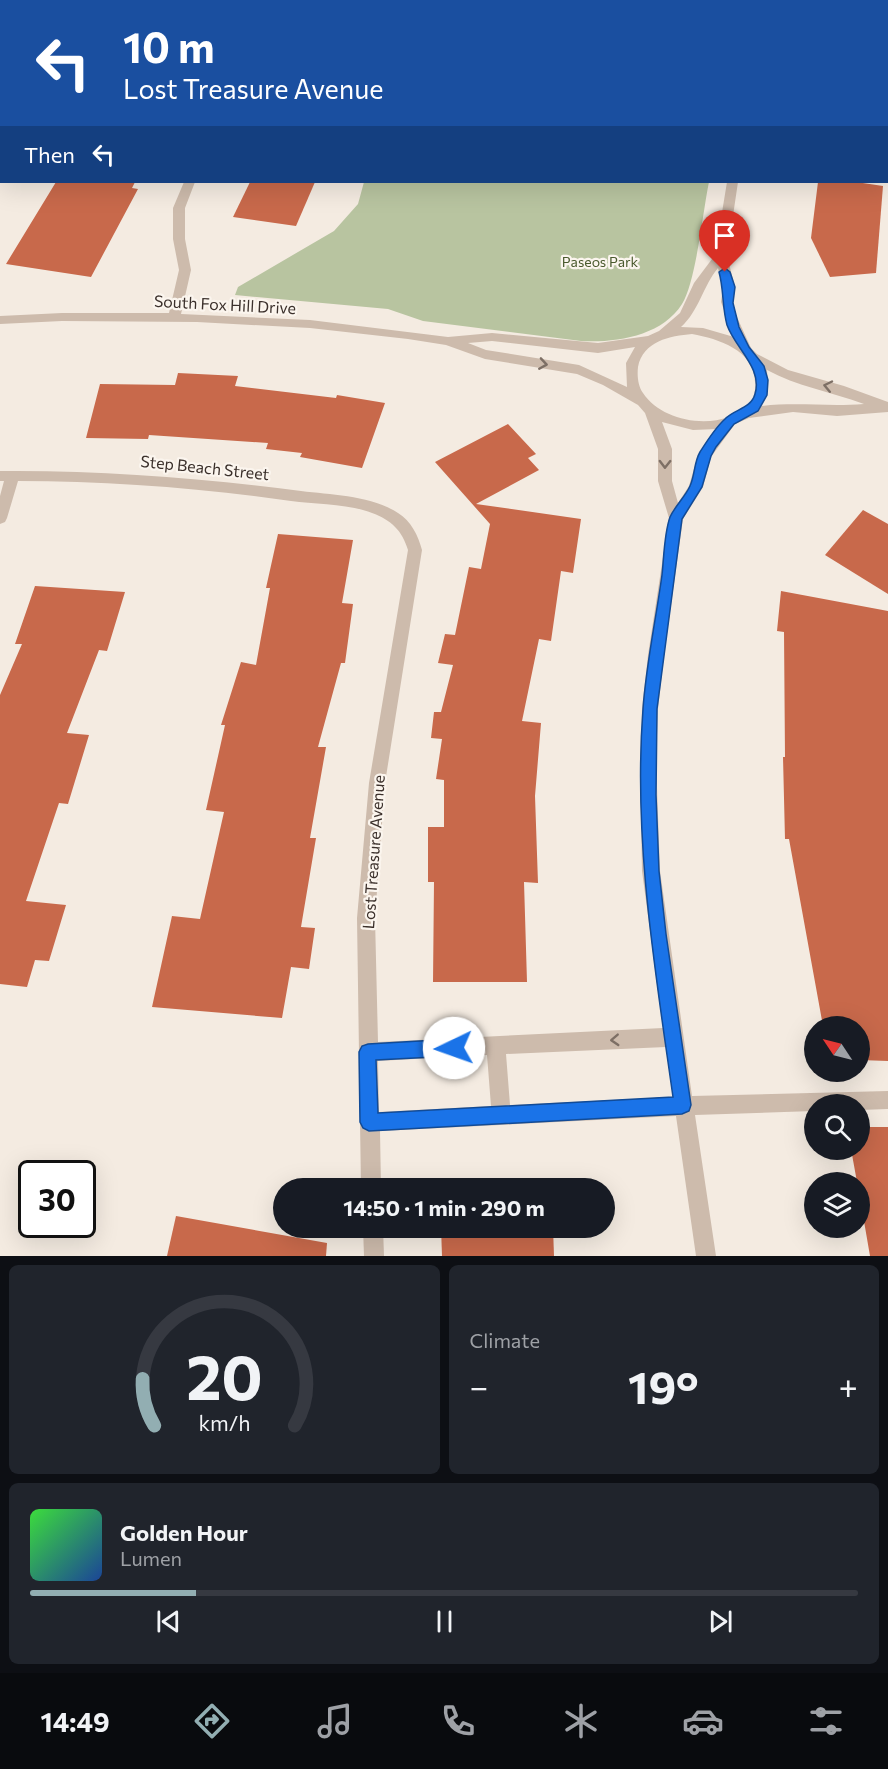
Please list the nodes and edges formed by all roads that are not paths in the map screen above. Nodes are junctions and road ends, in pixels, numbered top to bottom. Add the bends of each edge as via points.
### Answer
1 (189, 183) edge
2 (733, 183) edge
3 (721, 256) junction
4 (174, 318) junction
5 (0, 320) edge
6 (654, 338) junction
7 (447, 341) junction
8 (748, 353) junction
9 (647, 406) junction
10 (886, 407) edge
11 (743, 414) junction
12 (730, 421) junction
13 (7, 476) edge
14 (0, 518) edge
15 (676, 518) junction
16 (402, 523) joint
17 (673, 1037) junction
18 (496, 1046) junction
19 (368, 1052) junction
20 (888, 1100) edge
21 (682, 1105) junction
22 (501, 1114) junction
23 (369, 1122) junction
24 (371, 1178) edge
25 (373, 1238) edge
26 (374, 1256) edge
27 (706, 1256) edge

1 - 4 street via 179,208 185,270
2 - 3 street
3 - 6 street via 701,282 687,314
3 - 8 street via 734,327
4 - 5 street, South Fox Hill Drive
4 - 7 street, South Fox Hill Drive via 310,324
6 - 7 street, South Fox Hill Drive via 598,348 492,337
6 - 8 street via 692,330 712,333
6 - 9 street via 632,360 630,375 633,389
7 -> 9 street, South Fox Hill Drive via 485,354 579,370
10 -> 8 street via 839,388 784,374
8 - 11 street via 758,366 761,395 753,408
9 - 12 street via 690,424
9 -> 15 street via 665,448 664,481
10 - 11 street via 837,411 793,407
11 - 12 street
12 - 15 street via 705,455 696,487
13 - 14 street
13 - 16 street, Step Beach Street via 131,478 253,489 369,506
15 - 17 street via 656,655 648,760 651,871
16 - 19 street, Lost Treasure Avenue via 412,536 415,550 376,795 366,918
17 -> 18 street
17 - 21 street
18 - 19 street
18 - 22 street
19 - 23 street, Lost Treasure Avenue
20 - 21 street
21 - 22 street
21 - 27 street
22 - 23 street
23 - 24 street, Lost Treasure Avenue
25 - 26 street

